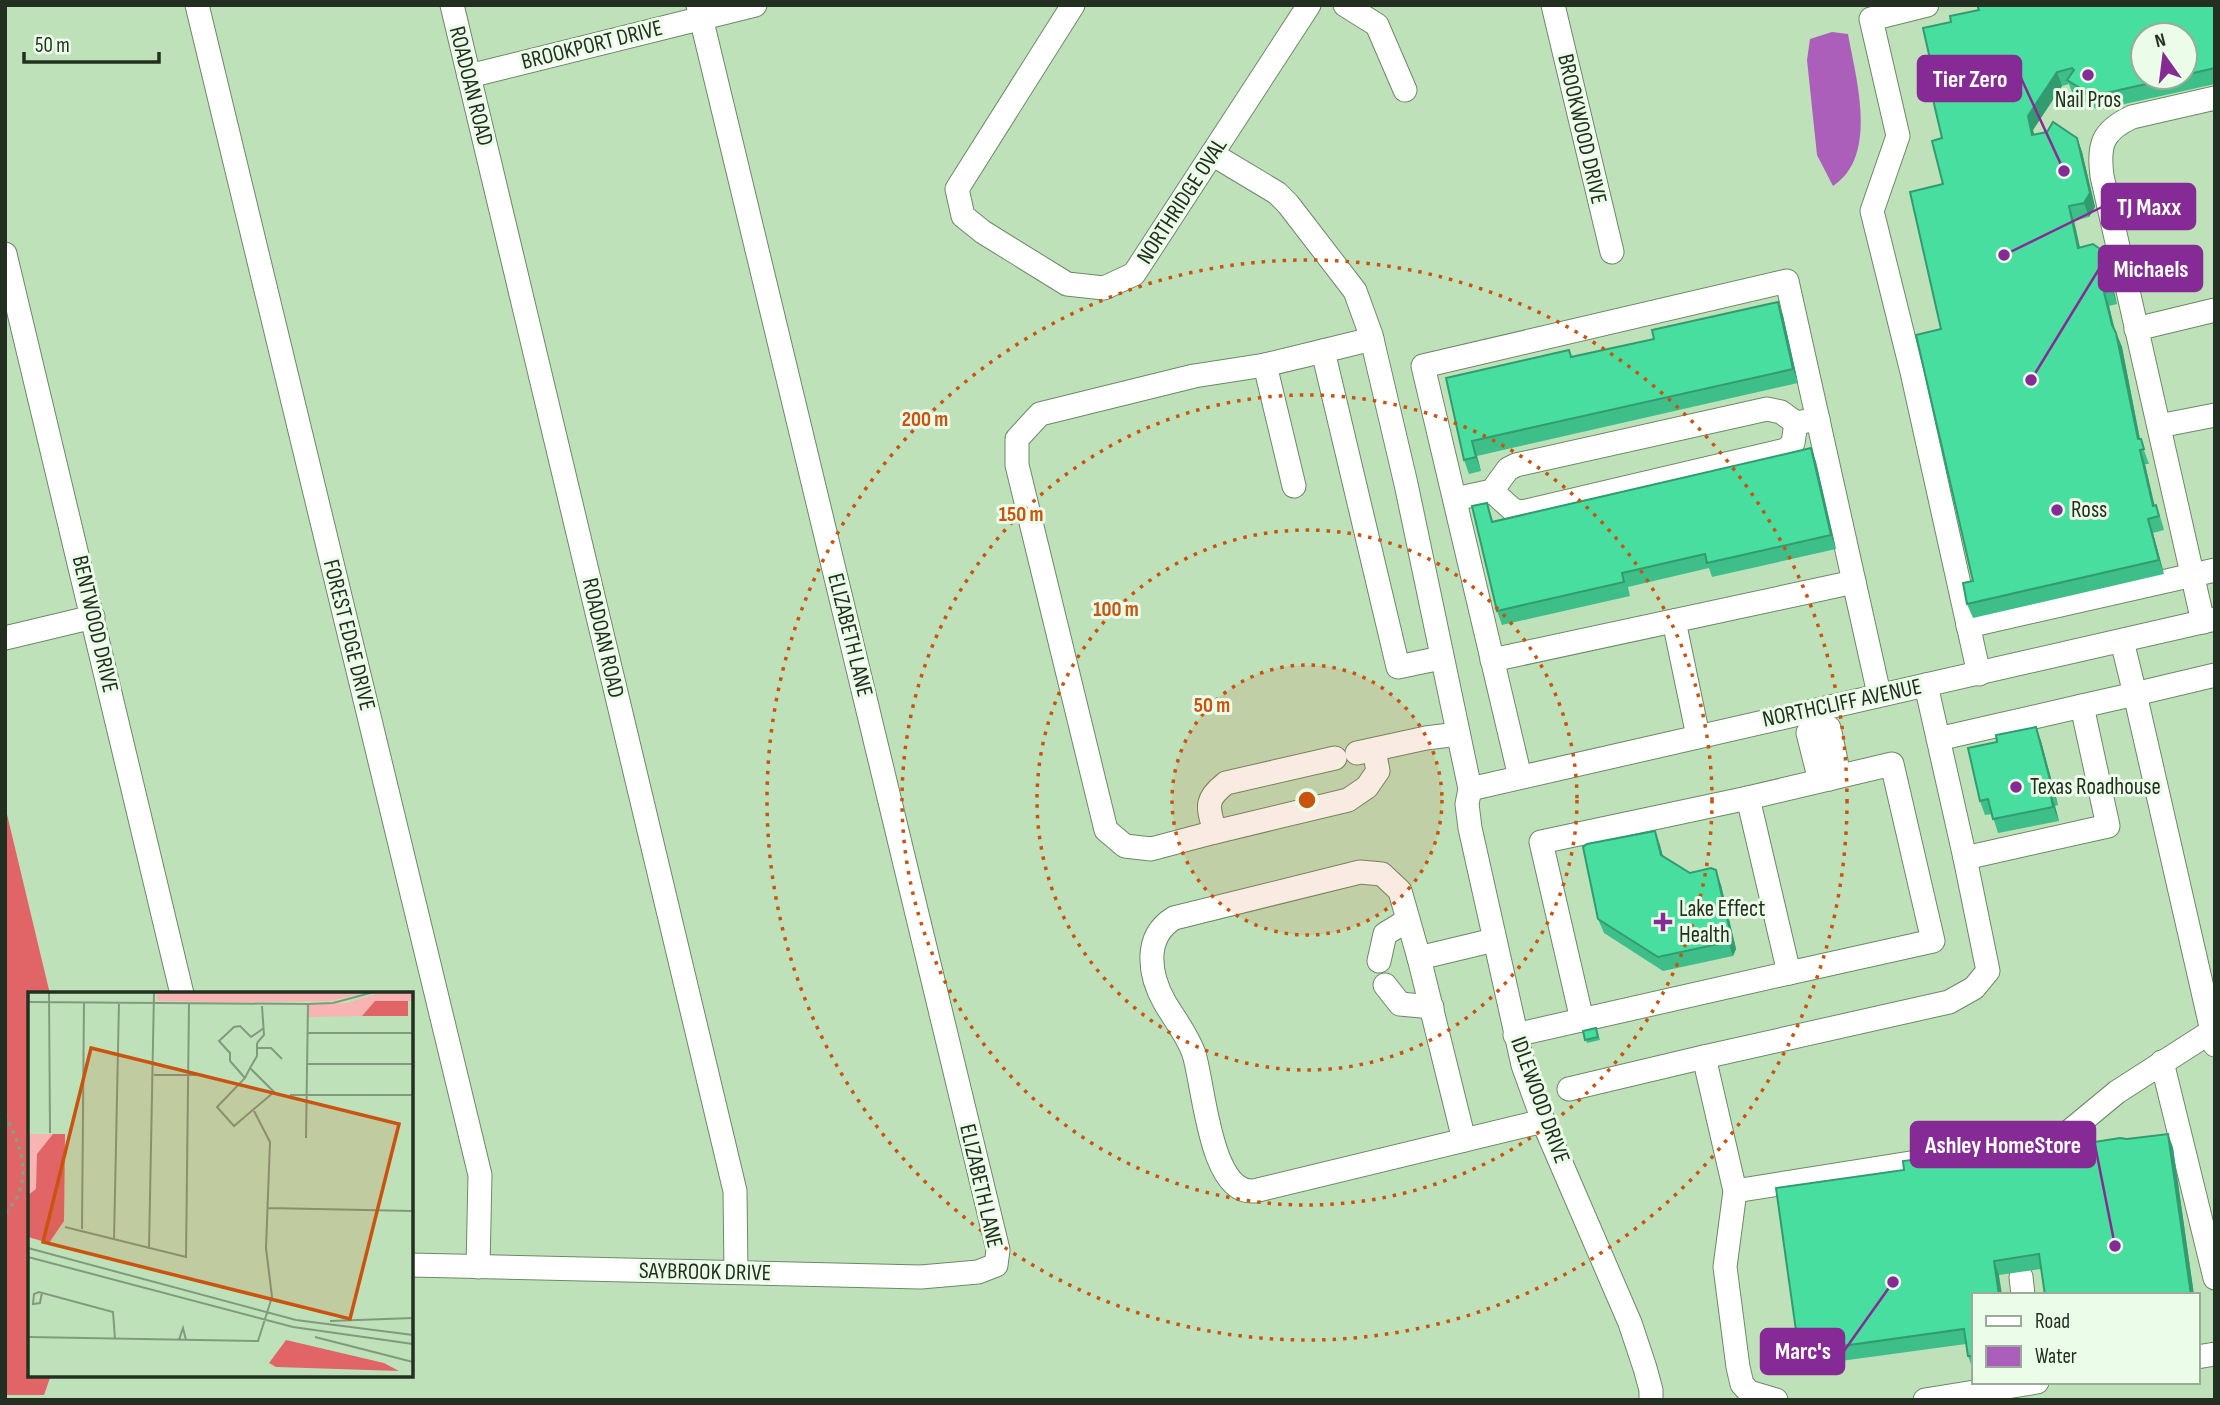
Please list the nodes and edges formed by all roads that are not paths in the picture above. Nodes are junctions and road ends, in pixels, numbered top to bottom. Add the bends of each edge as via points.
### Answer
1 (197, 5) edge
2 (452, 5) edge
3 (755, 5) edge
4 (1073, 5) edge
5 (1309, 5) edge
6 (1345, 5) edge
7 (1553, 5) edge
8 (1927, 5) edge
9 (699, 12) edge
10 (469, 76) junction
11 (1405, 90) dead end
12 (2215, 98) edge
13 (1212, 154) junction
14 (1612, 252) dead end
15 (5, 254) edge
16 (2215, 310) edge
17 (2136, 328) junction
18 (1372, 339) junction
19 (1323, 351) junction
20 (1265, 366) junction
21 (2215, 415) edge
22 (1807, 421) junction
23 (2159, 426) junction
24 (1294, 486) dead end
25 (1492, 491) junction
26 (1455, 499) junction
27 (2215, 570) edge
28 (2192, 575) junction
29 (1854, 582) junction
30 (93, 617) junction
31 (1674, 621) junction
32 (2209, 621) edge
33 (1968, 626) junction
34 (5, 638) edge
35 (2122, 641) junction
36 (1441, 658) junction
37 (1492, 660) junction
38 (1979, 674) junction
39 (2215, 675) edge
40 (1926, 685) junction
41 (1879, 694) junction
42 (2135, 694) junction
43 (2082, 706) junction
44 (1815, 717) junction
45 (1458, 734) junction
46 (1698, 736) junction
47 (1938, 739) junction
48 (1355, 754) junction
49 (1520, 777) junction
50 (1829, 779) junction
51 (1470, 789) junction
52 (1748, 798) junction
53 (1215, 832) junction
54 (1965, 858) junction
55 (1408, 920) junction
56 (1494, 940) junction
57 (1419, 958) junction
58 (1379, 961) dead end
59 (1789, 973) junction
60 (1385, 985) dead end
61 (182, 992) edge
62 (1432, 1007) junction
63 (1582, 1020) junction
64 (1515, 1035) junction
65 (2214, 1035) edge
66 (1704, 1057) junction
67 (2162, 1062) junction
68 (1569, 1089) dead end
69 (1543, 1121) junction
70 (1464, 1140) junction
71 (1735, 1191) junction
72 (413, 1265) edge
73 (996, 1265) joint
74 (478, 1267) junction
75 (736, 1272) junction
76 (2215, 1278) edge
77 (2024, 1384) edge
78 (1651, 1400) edge
79 (1776, 1400) edge
80 (1925, 1400) edge

1 - 74 street, FOREST EDGE DRIVE via 480,1175
2 - 10 street, ROADOAN ROAD
3 - 9 street, BROOKPORT DRIVE
4 - 13 street, NORTHRIDGE OVAL via 957,189 963,216 1067,284 1104,288 1134,274
5 - 13 street, NORTHRIDGE OVAL
6 - 11 street via 1377,25
7 - 14 street, BROOKWOOD DRIVE
8 - 33 street via 1871,19 1898,136 1872,211
9 - 10 street, BROOKPORT DRIVE
9 - 73 street, ELIZABETH LANE via 998,1250
10 - 75 street, ROADOAN ROAD via 735,1191
12 - 17 street via 2132,117 2107,135 2099,154
13 - 18 street, IDLEWOOD DRIVE via 1277,192 1288,204 1355,291
15 - 30 street, BENTWOOD DRIVE
16 - 17 street
17 - 23 street
18 - 19 street
18 - 36 street, IDLEWOOD DRIVE
19 - 20 street
19 - 36 street via 1398,667
20 - 24 street
20 - 53 street via 1194,376 1040,414 1017,439 1017,465 1106,830 1125,846 1151,849
21 - 23 street
22 - 25 street via 1768,410 1516,465
22 - 25 street via 1786,450 1522,512 1513,510
22 - 26 street via 1787,281 1423,366
22 - 29 street
23 - 28 street
25 - 26 street
26 - 37 street
27 - 28 street
28 - 32 street
28 - 33 street
29 - 31 street
29 - 41 street
30 - 34 street
30 - 61 street, BENTWOOD DRIVE
31 - 37 street
31 - 46 street
32 - 35 street, NORTHCLIFF AVENUE
33 - 38 street
35 - 38 street, NORTHCLIFF AVENUE
35 - 42 street
36 - 45 street, IDLEWOOD DRIVE
37 - 49 street
38 - 40 street, NORTHCLIFF AVENUE
39 - 42 street
40 - 41 street, NORTHCLIFF AVENUE
40 - 47 street
41 - 44 street, NORTHCLIFF AVENUE
42 - 43 street
42 - 65 street
43 - 47 street
43 - 54 street via 2108,826
44 - 46 street, NORTHCLIFF AVENUE
44 - 50 street via 1808,733 1817,769
45 - 48 street
45 - 51 street, IDLEWOOD DRIVE
46 - 49 street, NORTHCLIFF AVENUE
47 - 54 street
48 - 53 street via 1226,783 1212,794 1208,807
48 - 53 street via 1378,771 1367,787 1348,800
49 - 51 street, NORTHCLIFF AVENUE
50 - 52 street
50 - 59 street via 1892,764 1933,941
51 - 56 street, IDLEWOOD DRIVE via 1467,813
52 - 59 street
52 - 63 street via 1541,842
54 - 66 street via 1988,971 1974,988 1949,1002
55 - 57 street
55 - 58 street via 1385,934
55 - 70 street via 1400,891 1392,882 1382,874 1360,872 1174,918 1155,936 1152,963 1164,1000 1194,1053 1217,1158 1234,1187 1254,1191
56 - 57 street
56 - 64 street, IDLEWOOD DRIVE
57 - 62 street
59 - 63 street
60 - 62 street via 1400,1004
62 - 70 street
63 - 64 street
64 - 69 street, IDLEWOOD DRIVE
65 - 67 street
66 - 68 street
66 - 71 street
67 - 71 street via 2065,1135 2049,1141
67 - 76 street
69 - 70 street
69 - 78 street, IDLEWOOD DRIVE via 1630,1323
71 - 79 street via 1725,1267 1738,1367 1749,1392
72 - 74 street, SAYBROOK DRIVE
73 - 75 street, SAYBROOK DRIVE via 978,1272 921,1276
74 - 75 street, SAYBROOK DRIVE
77 - 80 street

